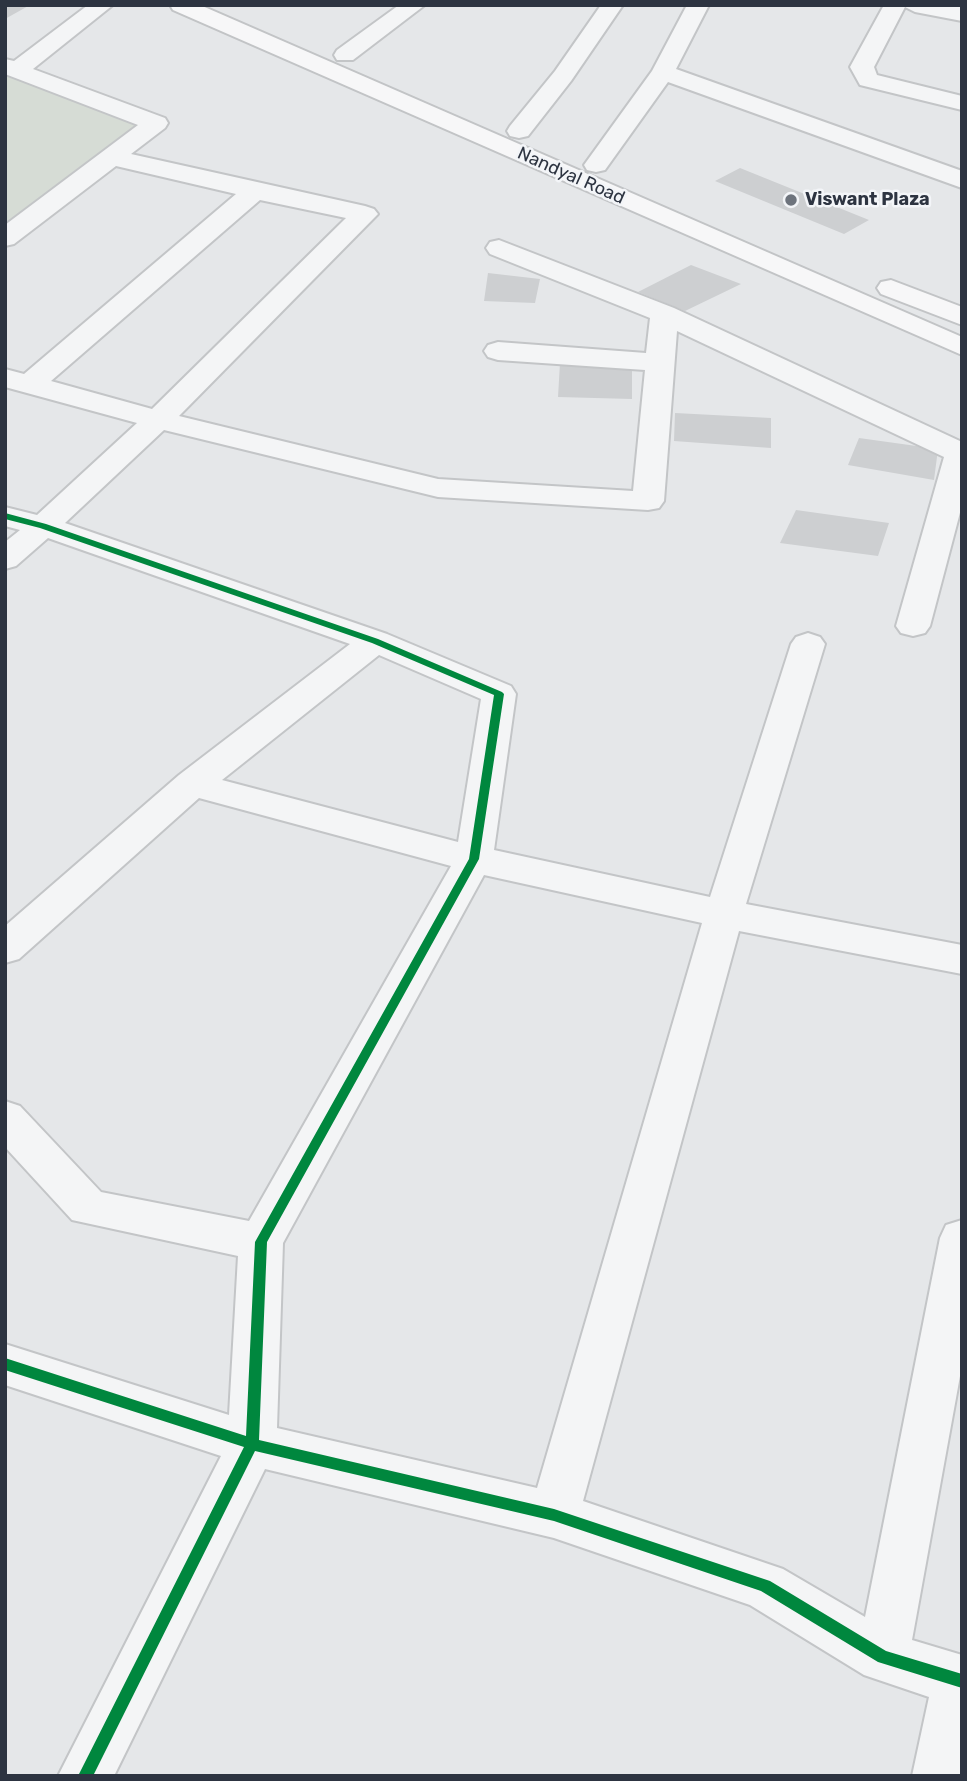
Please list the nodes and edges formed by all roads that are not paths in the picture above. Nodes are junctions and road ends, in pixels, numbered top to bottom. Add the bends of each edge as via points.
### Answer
1 (102, 5) edge
2 (181, 5) edge
3 (233, 5) edge
4 (414, 5) edge
5 (612, 5) edge
6 (698, 5) edge
7 (895, 5) edge
8 (915, 5) edge
9 (962, 14) edge
10 (345, 55) junction
11 (11, 68) edge
12 (663, 72) junction
13 (868, 80) junction
14 (962, 103) edge
15 (519, 131) junction
16 (826, 131) junction
17 (111, 157) junction
18 (596, 165) junction
19 (962, 180) edge
20 (255, 191) junction
21 (5, 238) edge
22 (499, 248) dead end
23 (798, 249) dead end
24 (873, 280) dead end
25 (664, 314) junction
26 (962, 317) edge
27 (962, 347) edge
28 (498, 351) dead end
29 (660, 363) junction
30 (17, 382) edge
31 (156, 419) junction
32 (961, 454) edge
33 (5, 516) edge
34 (43, 526) junction
35 (5, 559) edge
36 (913, 626) dead end
37 (376, 641) junction
38 (808, 644) dead end
39 (192, 784) junction
40 (474, 859) junction
41 (724, 914) junction
42 (5, 949) edge
43 (962, 960) edge
44 (5, 1118) edge
45 (962, 1238) edge
46 (261, 1242) junction
47 (5, 1364) edge
48 (253, 1444) junction
49 (554, 1515) junction
50 (883, 1657) junction
51 (961, 1681) edge
52 (85, 1776) edge
53 (939, 1776) edge

1 - 11 street
2 - 27 main road, Nandyal Road
3 - 10 main road, Nandyal Road
4 - 10 street
5 - 15 street via 564,76
6 - 12 street
7 - 13 street via 862,67
8 - 9 street
10 - 15 main road, Nandyal Road
11 - 17 street via 156,123
12 - 16 street
12 - 18 street
13 - 14 street
13 - 16 street
15 - 18 main road, Nandyal Road
16 - 19 street
17 - 20 street
17 - 21 street
18 - 23 main road, Nandyal Road
20 - 30 street
20 - 31 street via 365,214
22 - 25 street
24 - 26 main road
25 - 29 street
25 - 32 street
28 - 29 street
29 - 31 street via 648,501 438,488
30 - 31 street
31 - 34 street
32 - 36 street
33 - 34 street
34 - 35 street
34 - 37 street
37 - 39 street
37 - 40 street via 499,694
38 - 41 street
39 - 40 street
39 - 42 street
40 - 41 street
40 - 46 street
41 - 43 street
41 - 49 street
44 - 46 street via 88,1207
45 - 50 street
46 - 48 street
47 - 48 street
48 - 49 street
48 - 52 street
49 - 50 street via 765,1586
50 - 51 street
51 - 53 street

